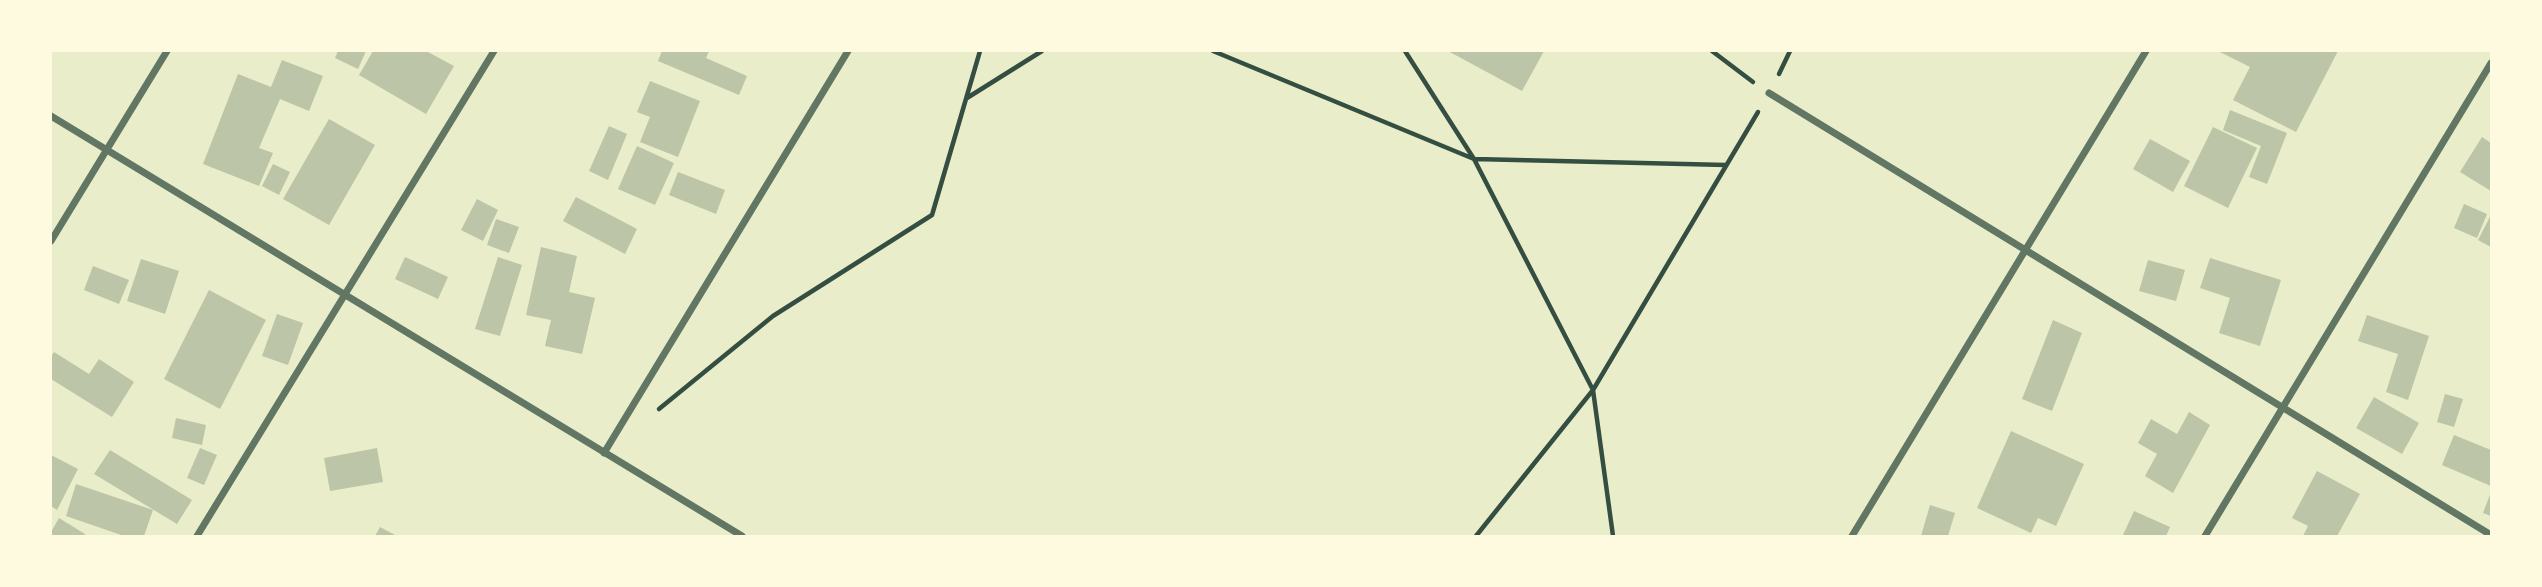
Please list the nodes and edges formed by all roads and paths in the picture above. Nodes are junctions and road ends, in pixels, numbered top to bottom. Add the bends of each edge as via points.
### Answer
1 (167, 51) edge
2 (494, 51) edge
3 (848, 51) edge
4 (980, 51) edge
5 (1042, 51) edge
6 (1213, 51) edge
7 (1405, 51) edge
8 (1712, 51) edge
9 (1790, 51) edge
10 (2146, 51) edge
11 (2491, 63) edge
12 (1769, 93) junction
13 (966, 99) junction
14 (51, 117) edge
15 (106, 150) junction
16 (1474, 159) junction
17 (1727, 165) junction
18 (51, 241) edge
19 (2025, 250) junction
20 (344, 294) junction
21 (1593, 390) junction
22 (2283, 407) junction
23 (657, 410) dead end
24 (604, 453) junction
25 (2491, 535) edge
26 (197, 536) edge
27 (742, 536) edge
28 (1476, 536) edge
29 (1613, 536) edge
30 (1852, 536) edge
31 (2204, 536) edge

1 - 15 street
2 - 20 street
3 - 24 street
4 - 13 path
5 - 13 path
6 - 16 path
7 - 16 path
8 - 12 path
9 - 12 path
10 - 19 street
11 - 22 street
12 - 17 path
12 - 19 street
13 - 23 path via 932,215 773,316
14 - 15 street
15 - 18 street
15 - 20 street
16 - 17 path
16 - 21 path
17 - 21 path
19 - 22 street
19 - 30 street
20 - 24 street
20 - 26 street
21 - 28 path
21 - 29 path
22 - 25 street
22 - 31 street
24 - 27 street

